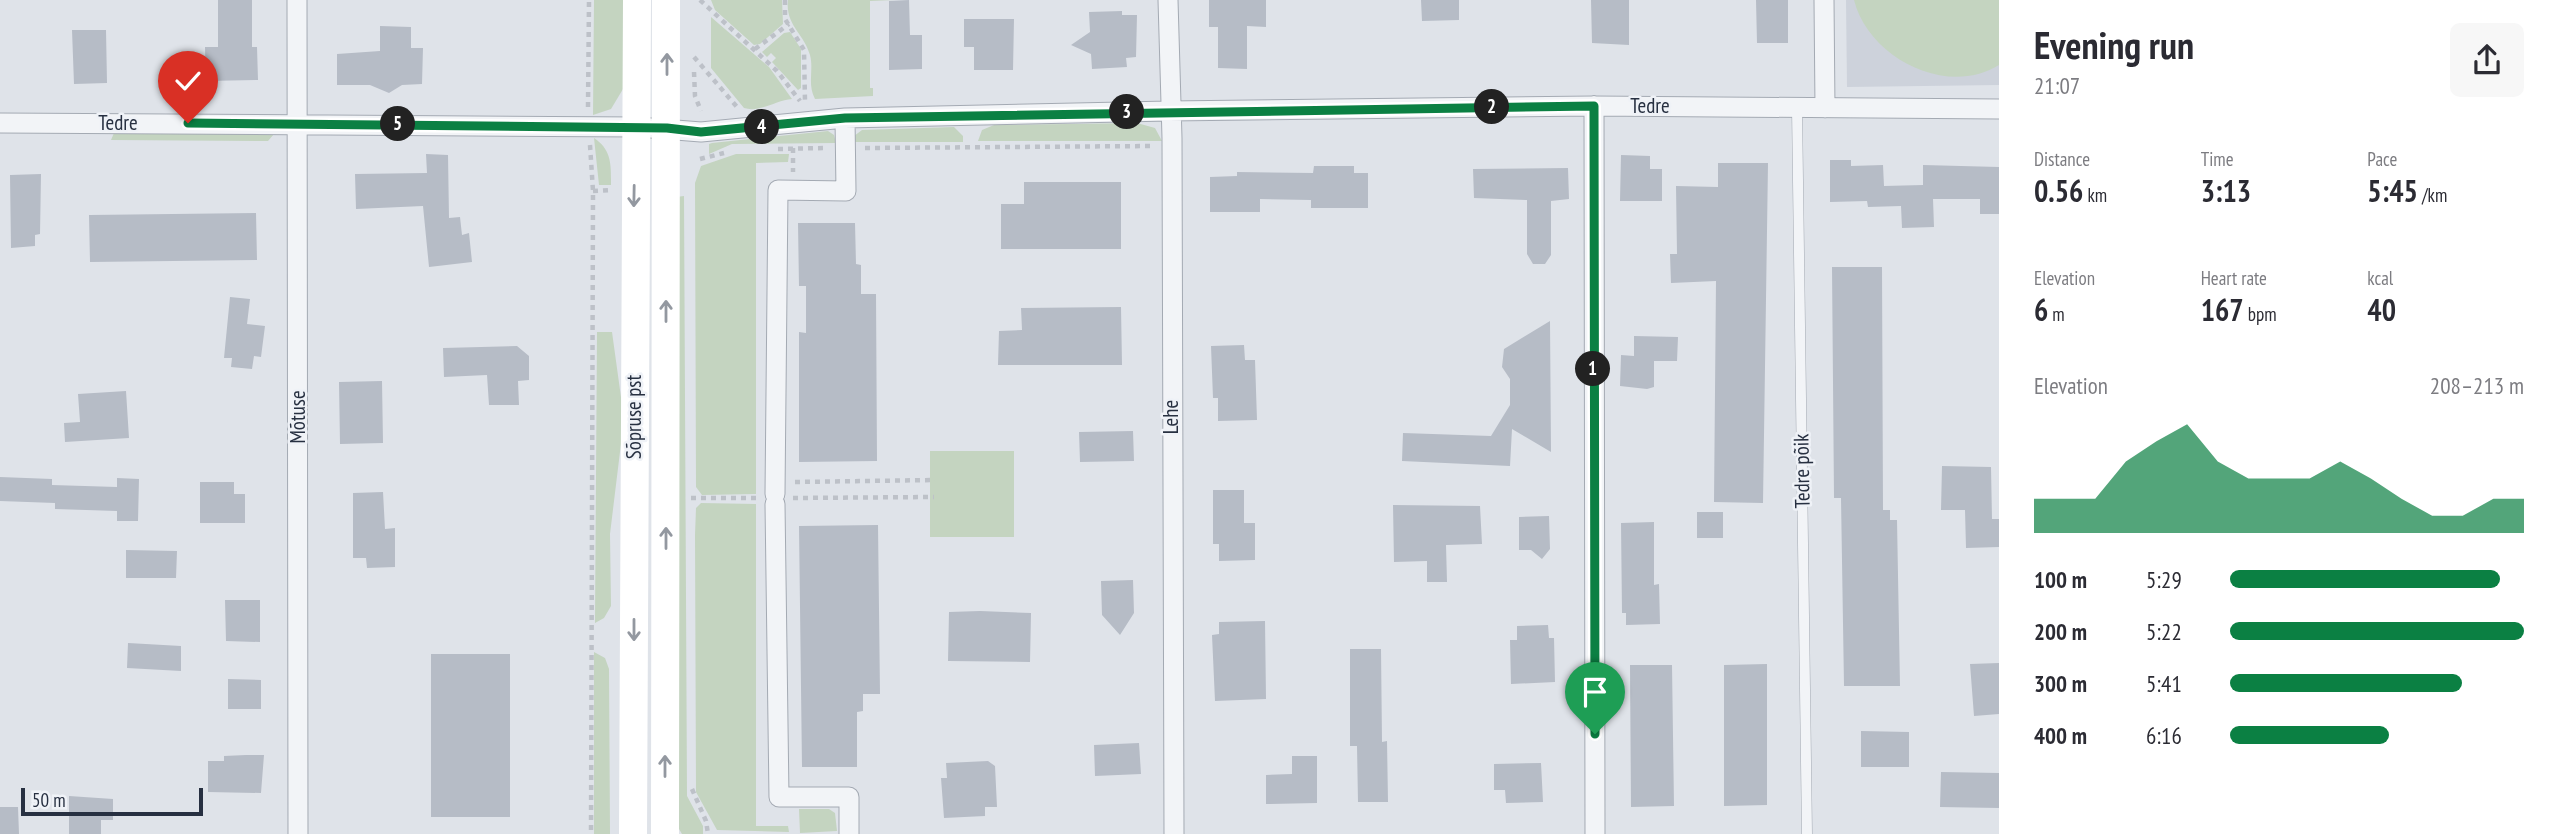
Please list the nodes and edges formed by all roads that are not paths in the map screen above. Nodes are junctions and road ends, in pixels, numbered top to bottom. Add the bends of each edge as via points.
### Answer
1 (297, 0) edge
2 (637, 0) edge
3 (666, 0) edge
4 (1168, 0) edge
5 (1824, 0) edge
6 (1594, 106) junction
7 (1797, 108) junction
8 (1825, 108) junction
9 (1999, 109) edge
10 (1169, 111) junction
11 (845, 118) junction
12 (0, 123) edge
13 (298, 123) junction
14 (638, 127) junction
15 (667, 128) junction
16 (298, 834) edge
17 (633, 834) edge
18 (665, 834) edge
19 (849, 834) edge
20 (1174, 834) edge
21 (1595, 834) edge
22 (1807, 834) edge

1 - 13 street, Mõtuse
2 - 14 main road, Sõpruse pst
15 -> 3 main road, Sõpruse pst
4 - 10 street, Lehe
5 - 8 street
6 - 7 street, Tedre
6 - 10 street, Tedre
6 - 21 street
7 - 8 street, Tedre
7 - 22 lane, Tedre põik
8 - 9 street, Tedre
10 - 11 street, Tedre
10 - 20 street, Lehe
11 - 15 street, Tedre via 701,132
11 - 19 street via 846,191 778,190 774,499 779,797 849,797
12 - 13 street, Tedre
13 - 14 street, Tedre
13 - 16 street, Mõtuse
14 - 15 street, Tedre
14 -> 17 main road, Sõpruse pst via 634,189
18 -> 15 main road, Sõpruse pst

